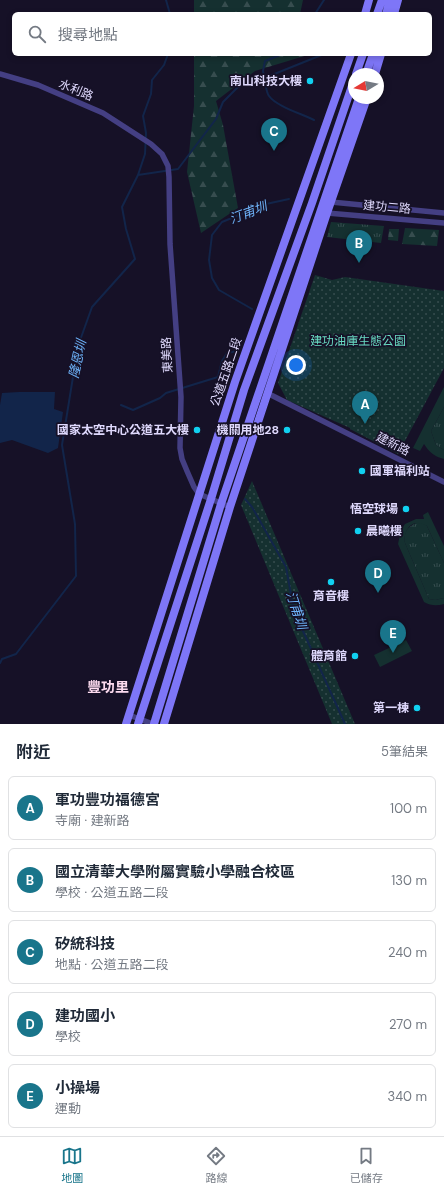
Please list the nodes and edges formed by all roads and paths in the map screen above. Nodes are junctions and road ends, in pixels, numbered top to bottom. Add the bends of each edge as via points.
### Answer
1 (369, 0) edge
2 (382, 0) edge
3 (390, 0) edge
4 (398, 0) edge
5 (365, 12) edge
6 (378, 12) edge
7 (387, 12) edge
8 (395, 12) edge
9 (350, 56) edge
10 (362, 56) edge
11 (372, 56) edge
12 (380, 56) edge
13 (358, 68) edge
14 (368, 68) edge
15 (377, 68) edge
16 (0, 74) edge
17 (348, 97) edge
18 (357, 104) edge
19 (365, 104) edge
20 (315, 157) junction
21 (168, 166) joint
22 (312, 202) junction
23 (331, 202) junction
24 (327, 213) junction
25 (444, 213) edge
26 (444, 223) edge
27 (269, 394) junction
28 (444, 482) edge
29 (199, 494) junction
30 (211, 499) junction
31 (221, 504) junction
32 (230, 507) junction
33 (129, 715) junction
34 (139, 722) edge
35 (126, 724) edge
36 (154, 724) edge
37 (164, 724) edge

1 - 5 street
2 - 6 street
3 - 7 street
4 - 8 street
9 - 20 street, 公道五路二段
10 - 13 street
11 - 14 street
12 - 15 street
16 - 21 street, 水利路 via 38,85 102,113 151,144 162,154
17 - 22 street, 公道五路二段
18 - 31 street
19 - 23 street
20 - 22 street
20 - 29 street, 公道五路二段 via 235,382
21 - 29 street, 東美路 via 170,244 180,388 180,448 182,459
22 - 30 street, 公道五路二段 via 244,390
23 - 24 street
23 - 25 street, 建功二路
24 - 26 street, 建功二路
24 - 27 street
27 - 28 street, 建新路
27 - 32 street
29 - 30 street
29 - 33 street, 公道五路二段
30 - 31 street
30 - 34 street, 公道五路二段
31 - 32 street
31 - 36 street
32 - 37 street
33 - 34 street
33 - 35 street, 公道五路二段
34 - 36 street

